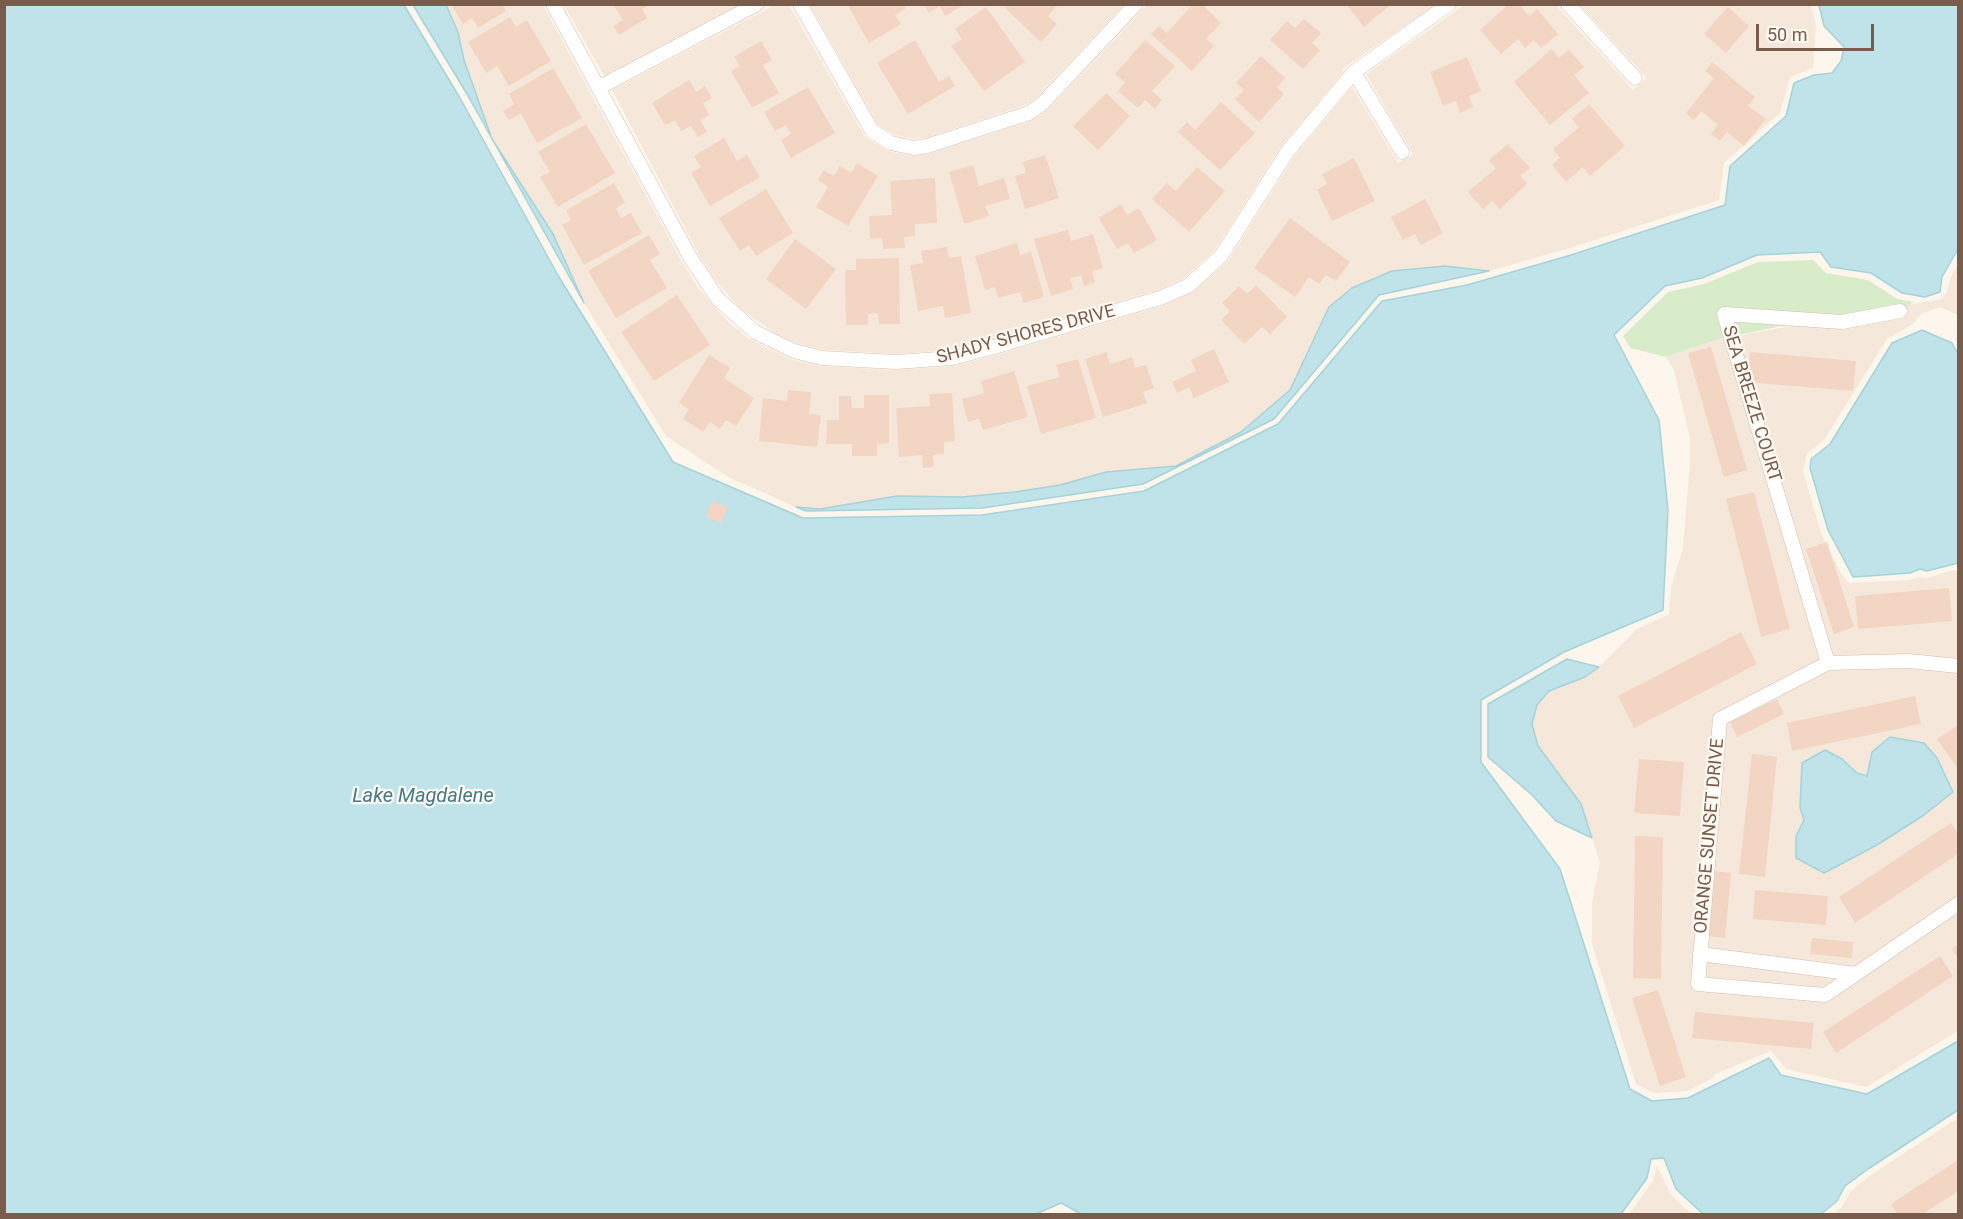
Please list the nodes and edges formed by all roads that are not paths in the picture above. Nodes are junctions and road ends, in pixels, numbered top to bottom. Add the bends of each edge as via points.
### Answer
1 (554, 4) edge
2 (757, 4) edge
3 (800, 4) edge
4 (1136, 4) edge
5 (1449, 4) edge
6 (1568, 4) edge
7 (1354, 72) junction
8 (1635, 78) dead end
9 (600, 87) junction
10 (1401, 152) dead end
11 (1900, 311) dead end
12 (1828, 663) junction
13 (1959, 666) edge
14 (1959, 904) edge
15 (1701, 954) junction
16 (1856, 974) junction

1 - 9 street, SHADY SHORES DRIVE
2 - 9 street
3 - 4 street via 872,131 891,143 914,147 1029,113
5 - 7 street, SHADY SHORES DRIVE
6 - 8 street
7 - 9 street, SHADY SHORES DRIVE via 1288,151 1221,256 1188,285 1160,298 994,347 952,358 906,362 822,358 794,351 773,343 734,315 712,291 690,257
7 - 10 street
11 - 12 street, SEA BREEZE COURT via 1842,322 1724,315
12 - 13 street, ORANGE SUNSET DRIVE via 1909,661
12 - 15 street, ORANGE SUNSET DRIVE via 1720,719
14 - 16 street, ORANGE SUNSET DRIVE
15 - 16 street, ORANGE SUNSET DRIVE
15 - 16 street, ORANGE SUNSET DRIVE via 1698,984 1825,995

